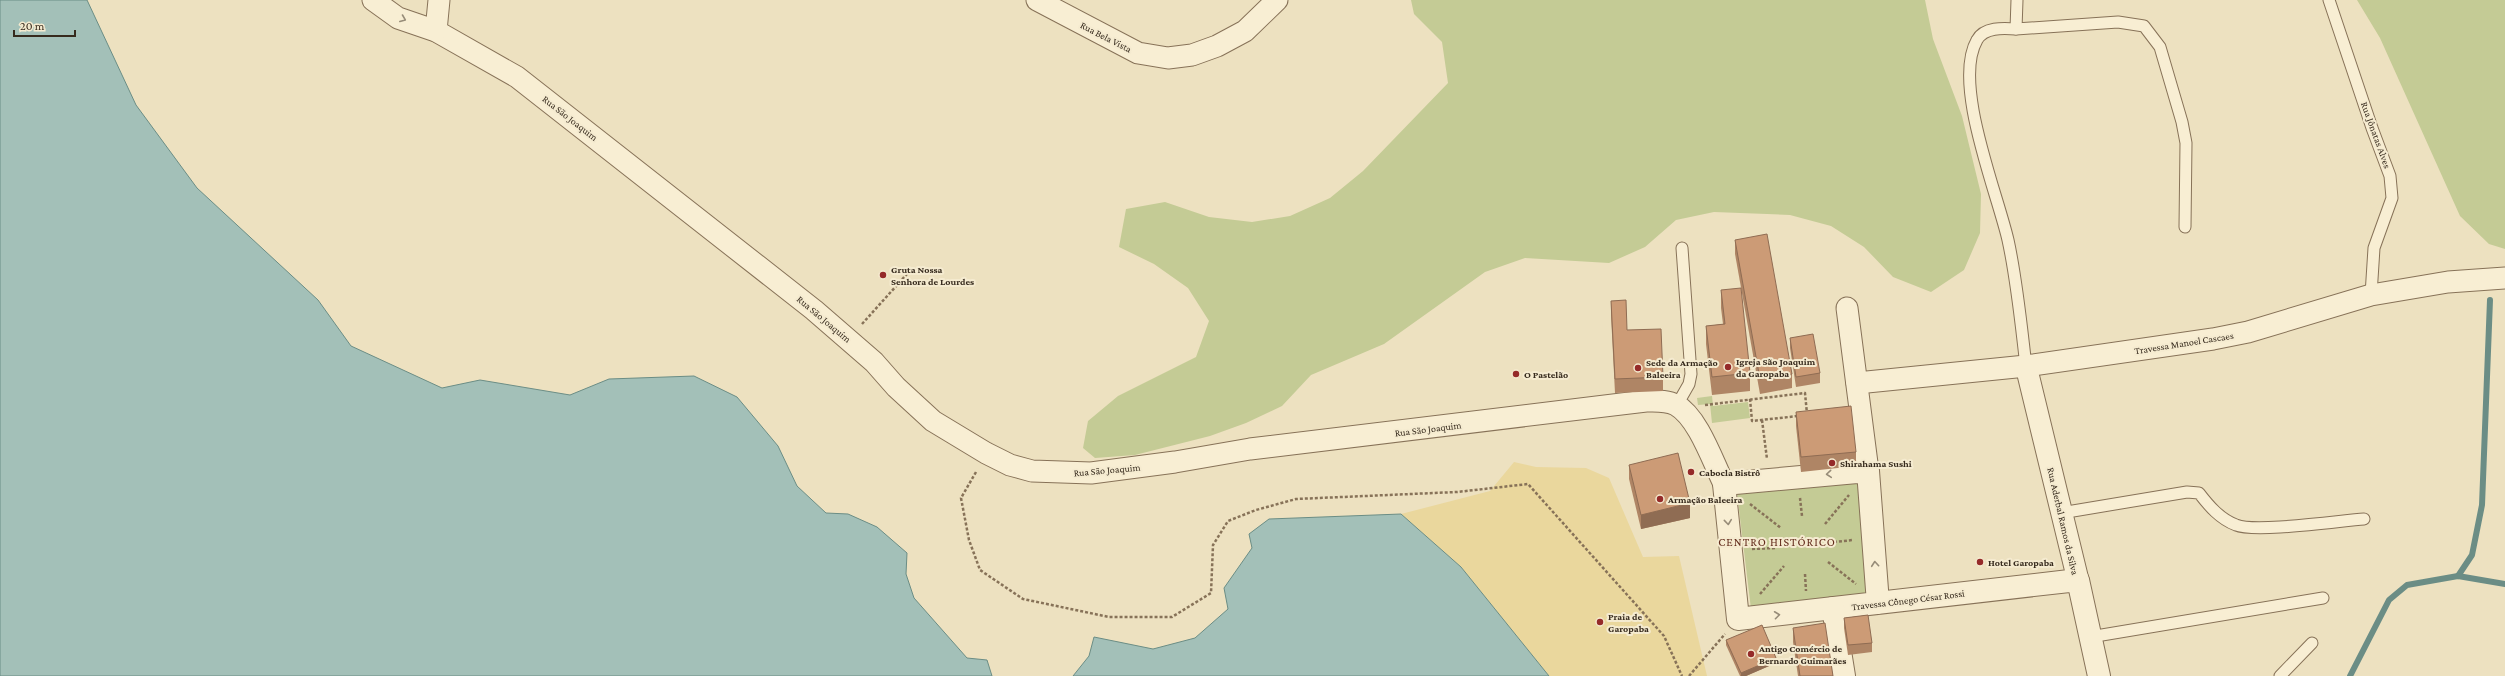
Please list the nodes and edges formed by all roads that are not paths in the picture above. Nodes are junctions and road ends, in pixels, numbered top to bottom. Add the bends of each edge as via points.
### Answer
1 (373, 0) edge
2 (439, 0) edge
3 (1037, 0) edge
4 (1277, 0) edge
5 (2017, 0) edge
6 (2329, 0) edge
7 (2016, 29) junction
8 (436, 31) junction
9 (2185, 227) dead end
10 (1682, 248) dead end
11 (2505, 278) edge
12 (2371, 296) junction
13 (1847, 308) dead end
14 (2026, 366) junction
15 (1857, 383) junction
16 (1677, 405) junction
17 (1868, 471) junction
18 (1724, 484) junction
19 (2062, 513) junction
20 (2364, 519) dead end
21 (2078, 580) junction
22 (2323, 598) dead end
23 (1878, 603) junction
24 (1833, 608) junction
25 (2090, 637) junction
26 (2312, 643) dead end
27 (1844, 676) edge
28 (2099, 676) edge
29 (2280, 676) edge

1 -> 8 street, Rua São Joaquim via 398,18
2 - 8 street
3 - 4 street, Rua Bela Vista via 1138,53 1168,58 1192,56 1217,46 1245,31
5 - 7 lane
6 - 12 lane, Rua Jônatas Alves via 2390,176 2392,198 2374,248
7 - 9 lane via 2118,22 2144,26 2154,35 2160,47 2186,143
7 - 14 lane via 1997,29 1986,32 1977,39 1971,57 1970,79 1972,104 2001,211 2015,275
8 - 16 street, Rua São Joaquim via 518,77 848,339 933,421 986,454 1010,465 1032,471 1091,473 1250,449 1646,401
10 - 16 lane via 1691,374 1690,384
11 - 12 street, Travessa Manoel Cascaes via 2448,282
12 - 14 street, Travessa Manoel Cascaes via 2248,332
13 - 15 street
14 - 15 street, Travessa Manoel Cascaes
14 - 19 street, Rua Aderbal Ramos da Silva
15 - 17 street
16 - 18 street via 1697,428
17 -> 18 street
23 -> 17 street
18 -> 24 street, Travessa Cônego César Rossi via 1738,619
19 - 20 lane via 2187,492 2199,493 2213,510 2236,526 2257,528
19 - 21 street, Rua Aderbal Ramos da Silva
21 - 23 street, Travessa Cônego César Rossi
21 - 25 street, Rua Aderbal Ramos da Silva
22 - 25 lane
23 - 24 street, Travessa Cônego César Rossi
24 - 27 street
25 - 28 street, Rua Aderbal Ramos da Silva
26 - 29 lane

